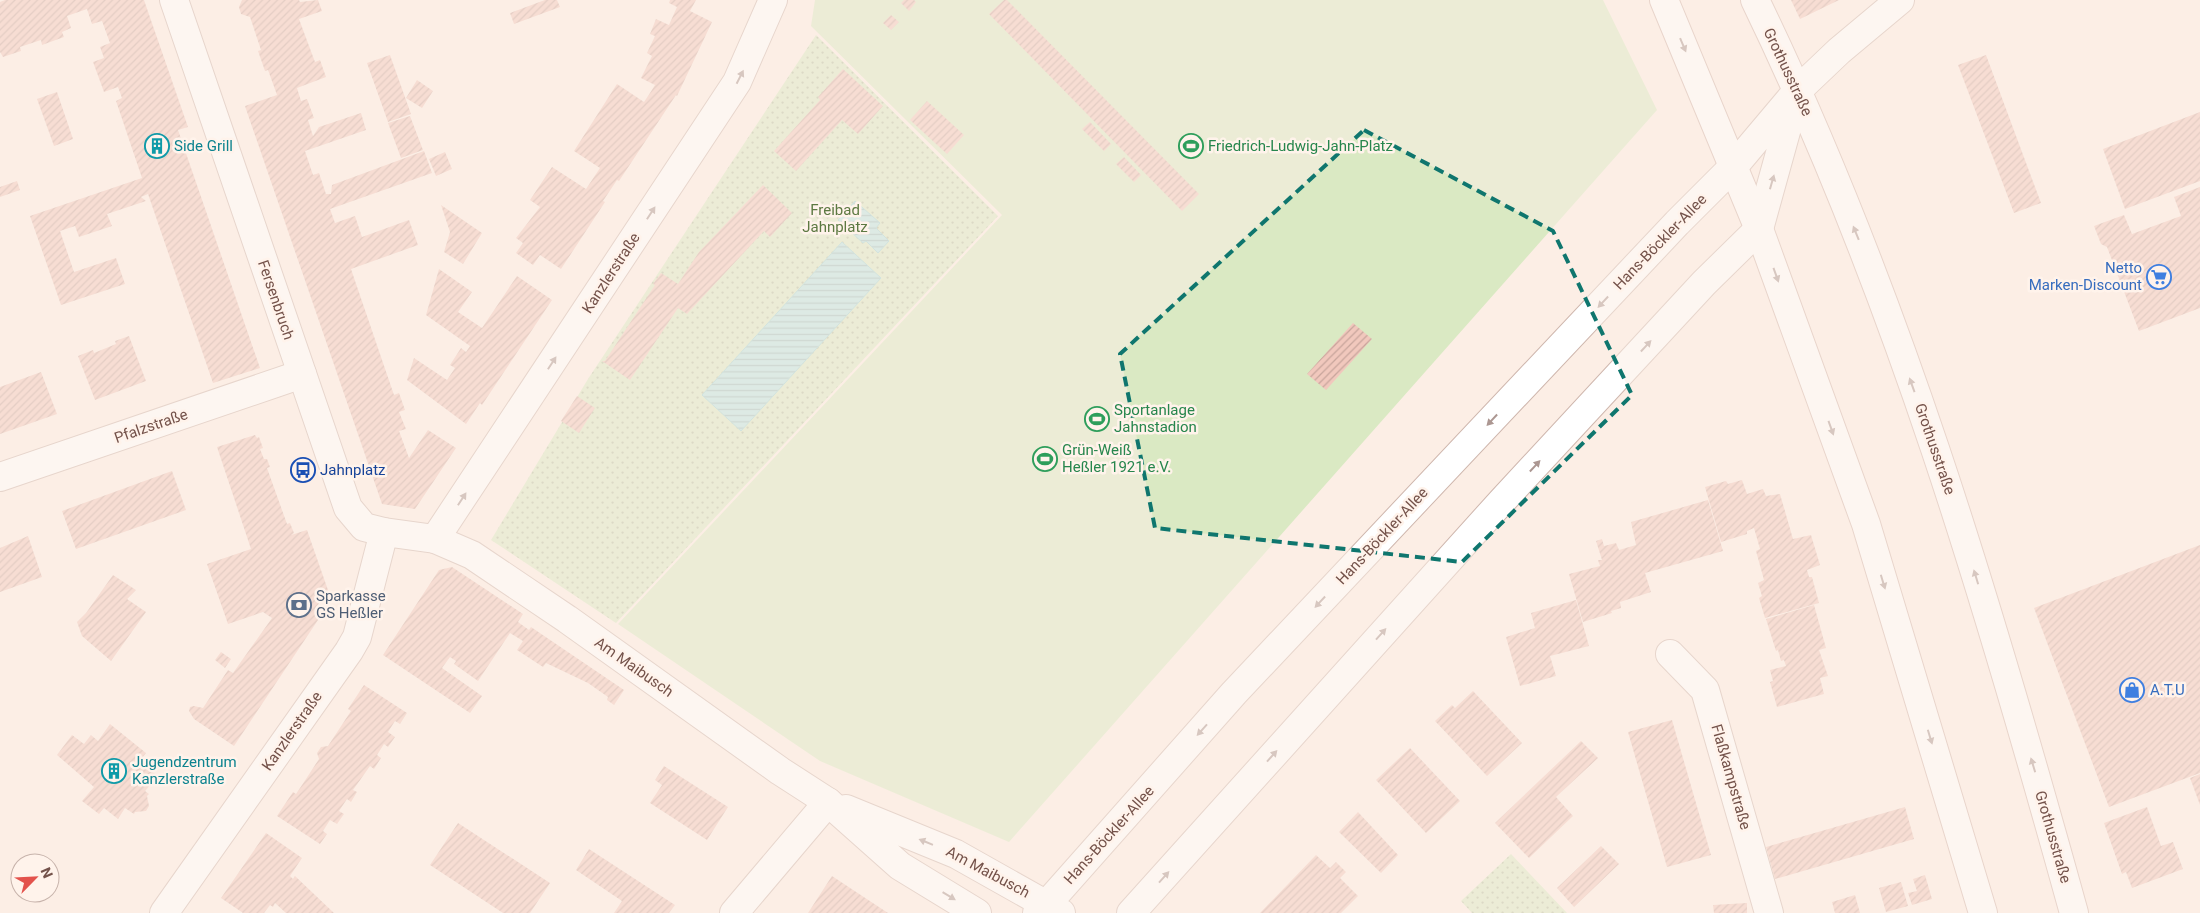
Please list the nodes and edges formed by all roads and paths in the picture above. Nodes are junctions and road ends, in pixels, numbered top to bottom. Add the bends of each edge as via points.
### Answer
1 (174, 0) edge
2 (773, 0) edge
3 (1664, 0) edge
4 (1755, 0) edge
5 (1900, 0) edge
6 (1798, 90) junction
7 (1734, 166) junction
8 (1759, 229) junction
9 (302, 374) junction
10 (0, 477) edge
11 (384, 532) junction
12 (435, 539) junction
13 (1670, 654) dead end
14 (828, 802) junction
15 (1048, 910) edge
16 (164, 913) edge
17 (734, 913) edge
18 (976, 913) edge
19 (1131, 913) edge
20 (1769, 913) edge
21 (1983, 913) edge
22 (2074, 913) edge

1 - 9 street, Fersenbruch
12 -> 2 street, Kanzlerstraße via 737,82
3 -> 7 street
4 - 6 street, Grothusstraße
5 - 6 street, Hans-Böckler-Allee
6 - 7 street, Hans-Böckler-Allee
8 -> 6 street
22 -> 6 street, Grothusstraße via 2040,789 1948,487 1868,260
7 - 8 street
7 -> 15 street, Hans-Böckler-Allee via 1241,686
19 -> 8 street via 1502,502 1704,283
8 -> 21 street via 1866,524
9 - 10 street, Pfalzstraße
9 - 11 street, Fersenbruch via 348,508 364,527
11 - 12 street, Fersenbruch
11 - 16 street, Kanzlerstraße via 357,637 349,651
12 - 14 street, Am Maibusch via 480,560
13 - 20 street, Flaßkampstraße via 1705,690
15 -> 14 street, Am Maibusch via 956,854
14 - 17 street
14 -> 18 street, Am Maibusch via 900,866

